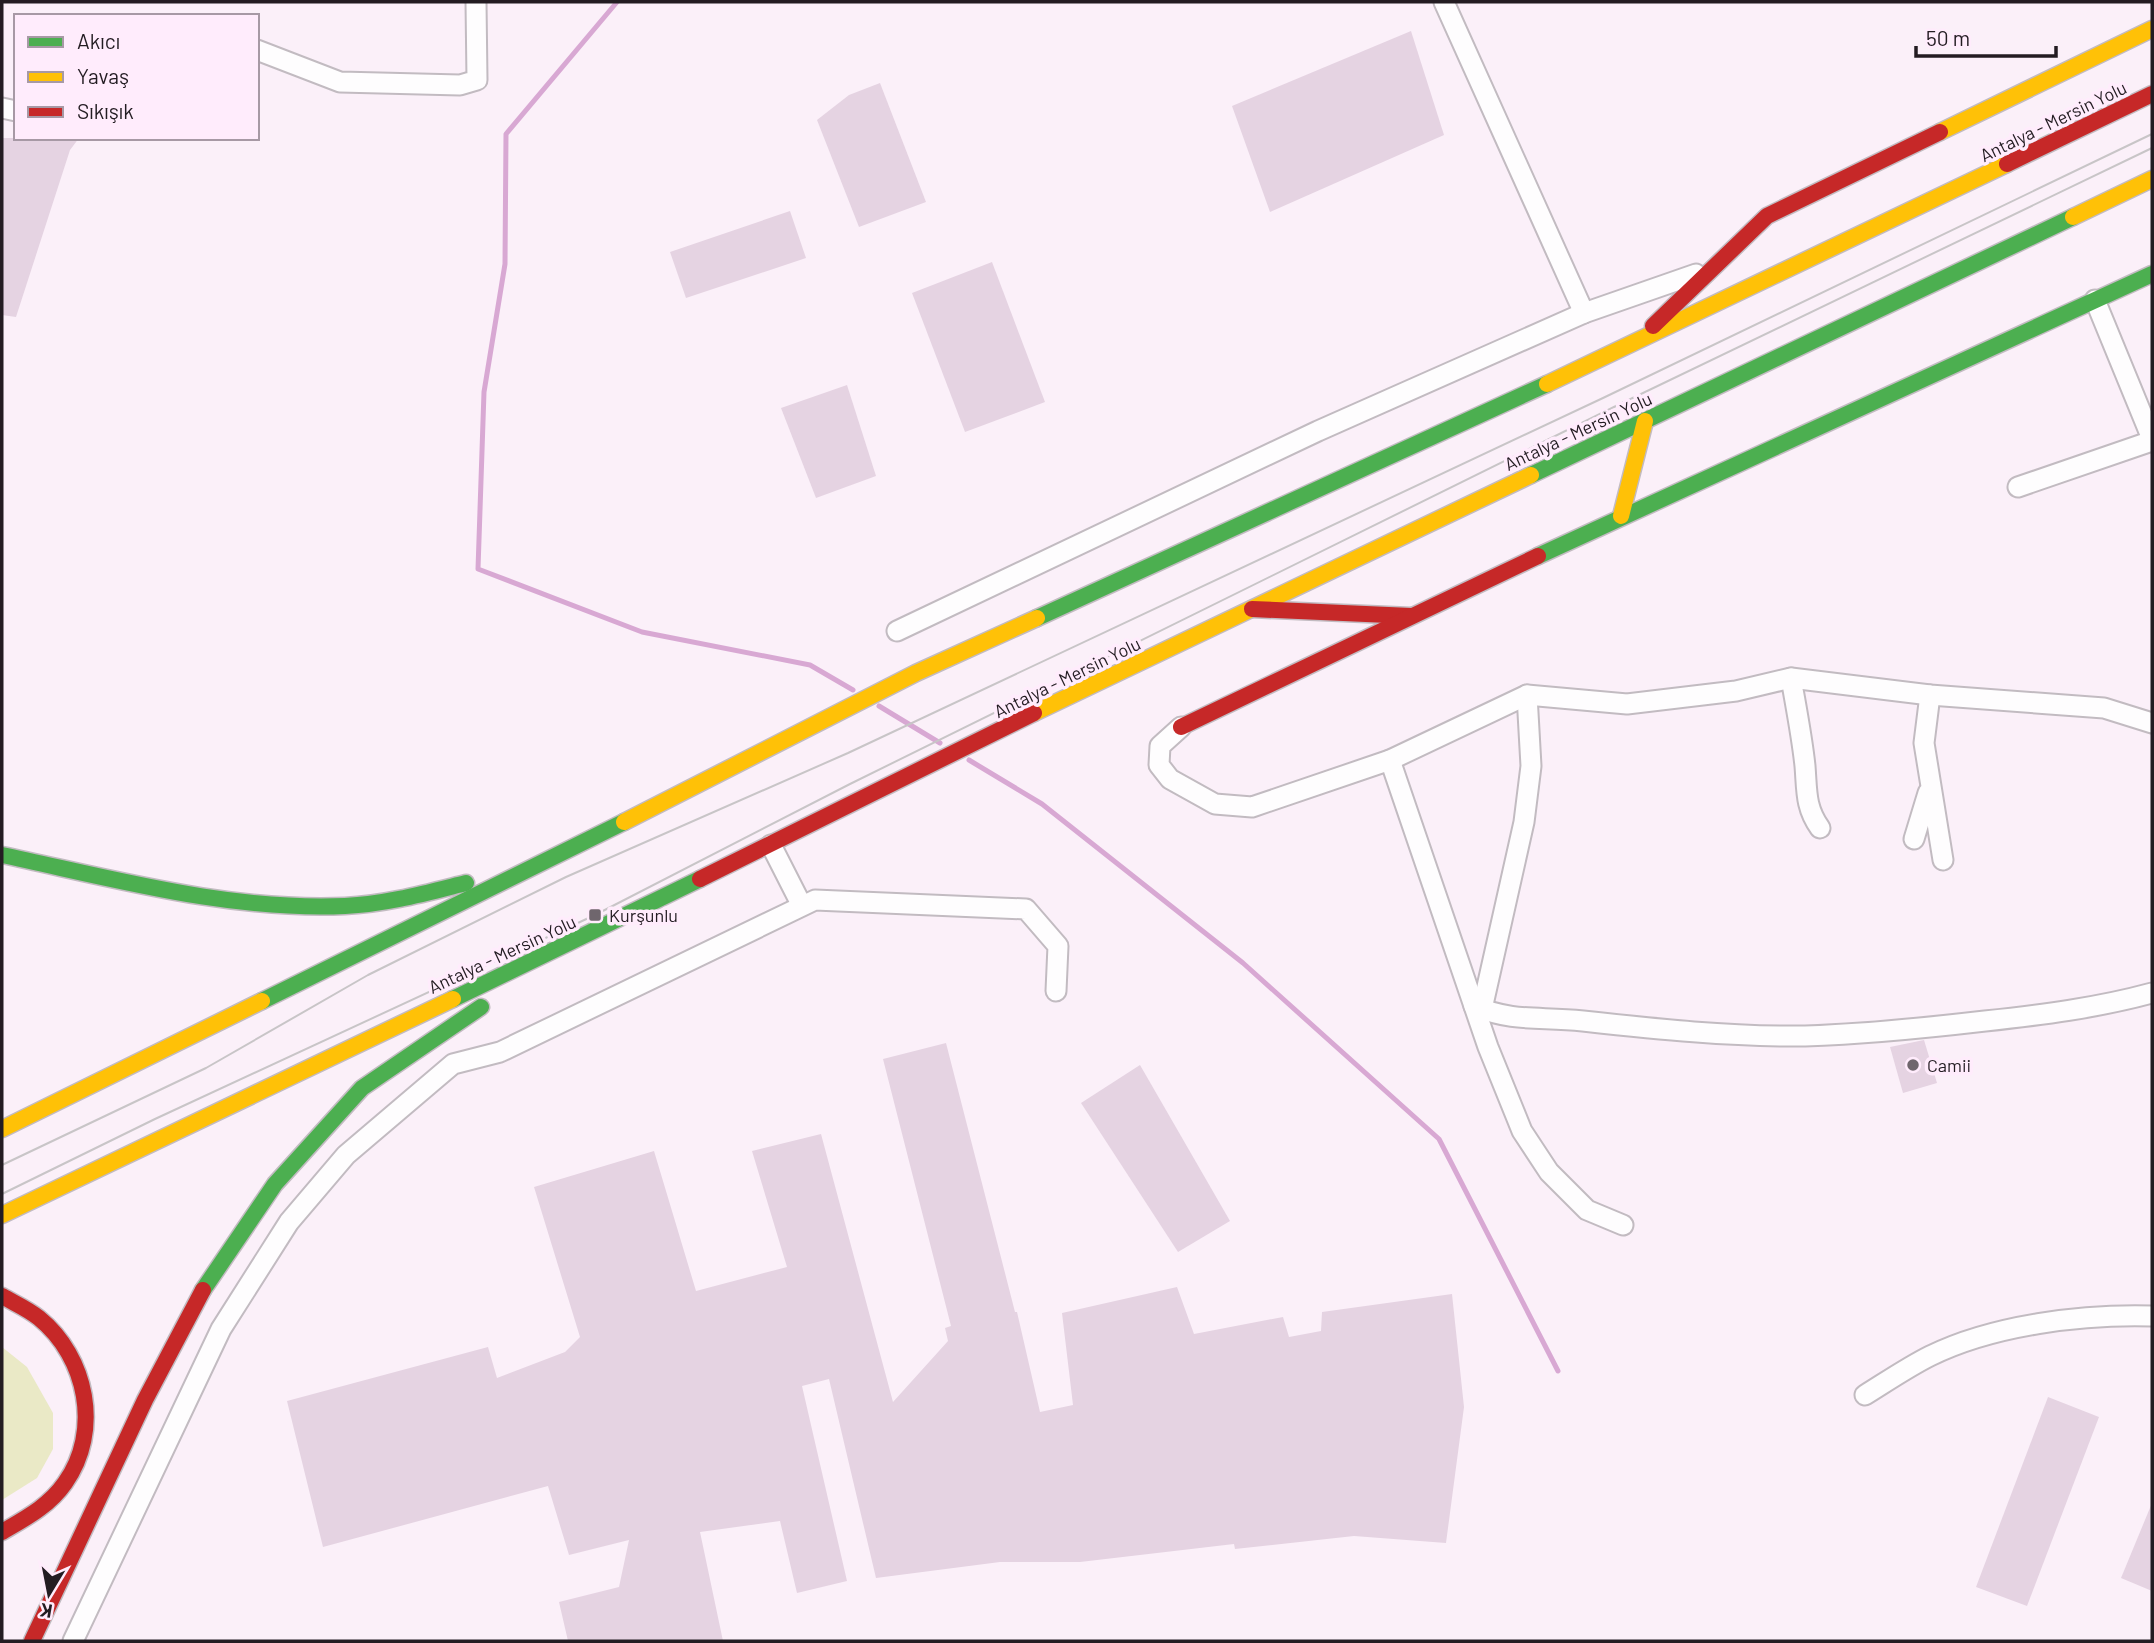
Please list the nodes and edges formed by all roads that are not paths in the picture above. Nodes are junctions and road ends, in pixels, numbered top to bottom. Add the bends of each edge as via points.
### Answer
1 (476, 2) edge
2 (1444, 2) edge
3 (2152, 29) edge
4 (259, 51) edge
5 (2152, 94) edge
6 (2152, 179) edge
7 (1707, 271) junction
8 (2152, 274) edge
9 (2095, 300) junction
10 (1584, 313) junction
11 (1635, 344) junction
12 (1645, 421) junction
13 (2152, 440) edge
14 (2018, 487) dead end
15 (1621, 516) junction
16 (1249, 609) junction
17 (1416, 616) junction
18 (897, 631) dead end
19 (1791, 678) junction
20 (1527, 695) junction
21 (1930, 695) junction
22 (2152, 723) edge
23 (1181, 727) joint
24 (1391, 760) junction
25 (1929, 785) junction
26 (1820, 828) dead end
27 (1914, 839) dead end
28 (771, 845) junction
29 (576, 846) junction
30 (2, 855) edge
31 (1943, 860) dead end
32 (801, 904) junction
33 (608, 925) junction
34 (1056, 991) dead end
35 (2152, 993) edge
36 (1478, 1007) junction
37 (2, 1129) edge
38 (2, 1216) edge
39 (1623, 1225) dead end
40 (2, 1296) edge
41 (2152, 1316) edge
42 (1865, 1395) dead end
43 (2, 1532) edge
44 (32, 1641) edge
45 (73, 1641) edge

1 - 4 street via 477,80 460,85 340,82
2 - 10 street
3 - 7 main road via 1767,216
5 - 11 main road, Antalya - Mersin Yolu
6 - 12 main road, Antalya - Mersin Yolu
7 - 10 street
7 - 11 main road
8 - 9 main road
9 - 13 street
9 - 15 main road
10 - 18 street via 1318,431
11 - 29 main road, Antalya - Mersin Yolu via 916,673
12 - 15 main road
12 - 16 main road, Antalya - Mersin Yolu
13 - 14 street
15 - 17 main road
16 - 17 main road
16 - 28 main road, Antalya - Mersin Yolu
17 - 23 main road
19 - 20 street via 1736,691 1627,704
19 - 21 street
19 - 26 street via 1805,794
20 - 24 street
20 - 36 street via 1531,766 1524,822
21 - 22 street via 2104,708
21 - 25 street via 1924,743
23 - 24 street via 1160,746 1159,765 1170,779 1215,804 1252,807
24 - 36 street
25 - 27 street
25 - 31 street
28 - 32 street
28 - 33 main road, Antalya - Mersin Yolu
29 - 30 main road via 435,893 348,907 244,904
29 - 37 main road, Antalya - Mersin Yolu
32 - 34 street via 815,900 1026,909 1058,946
32 - 45 street via 500,1052 453,1064 346,1155 289,1222 221,1329
33 - 38 main road, Antalya - Mersin Yolu
33 - 44 main road via 362,1088 275,1184 198,1297
35 - 36 street via 2084,1009 1804,1036 1527,1020
36 - 39 street via 1522,1131 1549,1172 1587,1210
40 - 43 main road via 25,1305 51,1325 71,1351 83,1382 88,1415 83,1447 71,1477 50,1503 24,1523
41 - 42 street via 2059,1321 1975,1339 1930,1356

